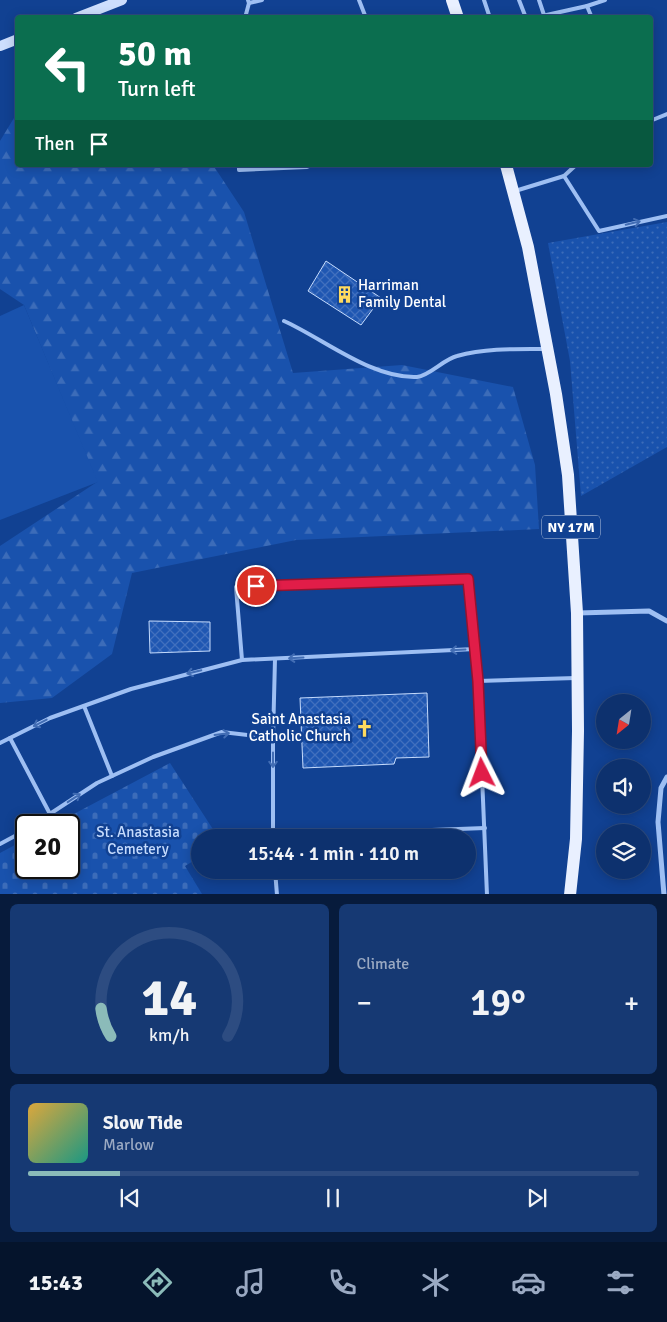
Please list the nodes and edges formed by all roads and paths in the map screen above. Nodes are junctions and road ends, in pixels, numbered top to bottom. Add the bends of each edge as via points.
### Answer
1 (122, 0) edge
2 (262, 0) edge
3 (358, 0) edge
4 (452, 0) edge
5 (484, 0) edge
6 (519, 0) edge
7 (539, 0) edge
8 (605, 0) edge
9 (248, 1) edge
10 (588, 6) junction
11 (84, 15) edge
12 (246, 15) edge
13 (365, 15) edge
14 (457, 15) edge
15 (489, 15) edge
16 (525, 15) edge
17 (544, 15) joint
18 (591, 15) edge
19 (15, 41) edge
20 (0, 46) edge
21 (667, 114) edge
22 (653, 120) edge
23 (238, 167) edge
24 (307, 167) edge
25 (507, 167) edge
26 (574, 167) edge
27 (564, 176) junction
28 (513, 192) junction
29 (667, 216) edge
30 (284, 321) dead end
31 (547, 349) junction
32 (577, 613) junction
33 (667, 621) edge
34 (475, 649) junction
35 (275, 659) junction
36 (242, 660) junction
37 (578, 678) junction
38 (478, 681) junction
39 (84, 706) junction
40 (10, 738) junction
41 (273, 738) junction
42 (0, 743) edge
43 (112, 776) junction
44 (667, 778) edge
45 (50, 814) joint
46 (485, 828) junction
47 (273, 829) edge
48 (461, 829) edge
49 (15, 836) edge
50 (0, 844) edge
51 (276, 879) edge
52 (277, 894) edge
53 (487, 894) edge
54 (570, 894) edge
55 (664, 894) edge

1 - 11 street
2 - 9 lane
3 - 13 lane
4 - 14 main road
5 - 15 lane
6 - 16 lane
7 - 17 lane
8 - 10 lane
9 - 12 lane
10 - 17 lane
10 - 18 lane
19 - 20 street
21 - 22 lane
23 - 24 lane via 239,170
25 - 28 main road, NY 17M
26 - 27 lane
27 - 28 lane
27 -> 29 lane via 599,231
28 - 31 main road, NY 17M via 528,247
30 - 31 lane via 391,375 419,377 456,356 499,349
31 - 32 main road, NY 17M via 568,475
32 - 33 street via 649,611
32 - 37 main road, NY 17M
34 -> 35 lane
34 - 36 lane via 468,579 236,587
34 - 38 lane
35 - 36 lane
35 - 41 lane
36 -> 39 lane via 131,689
37 - 38 lane
37 - 54 main road, NY 17M via 576,839
38 - 46 lane
39 -> 40 lane
39 - 43 lane
40 - 42 lane
40 - 45 lane
43 -> 41 lane via 222,732
41 -> 47 lane
45 -> 43 lane
44 - 55 street via 661,788 658,822
46 - 48 lane
46 - 53 lane
49 - 50 lane
51 - 52 lane

